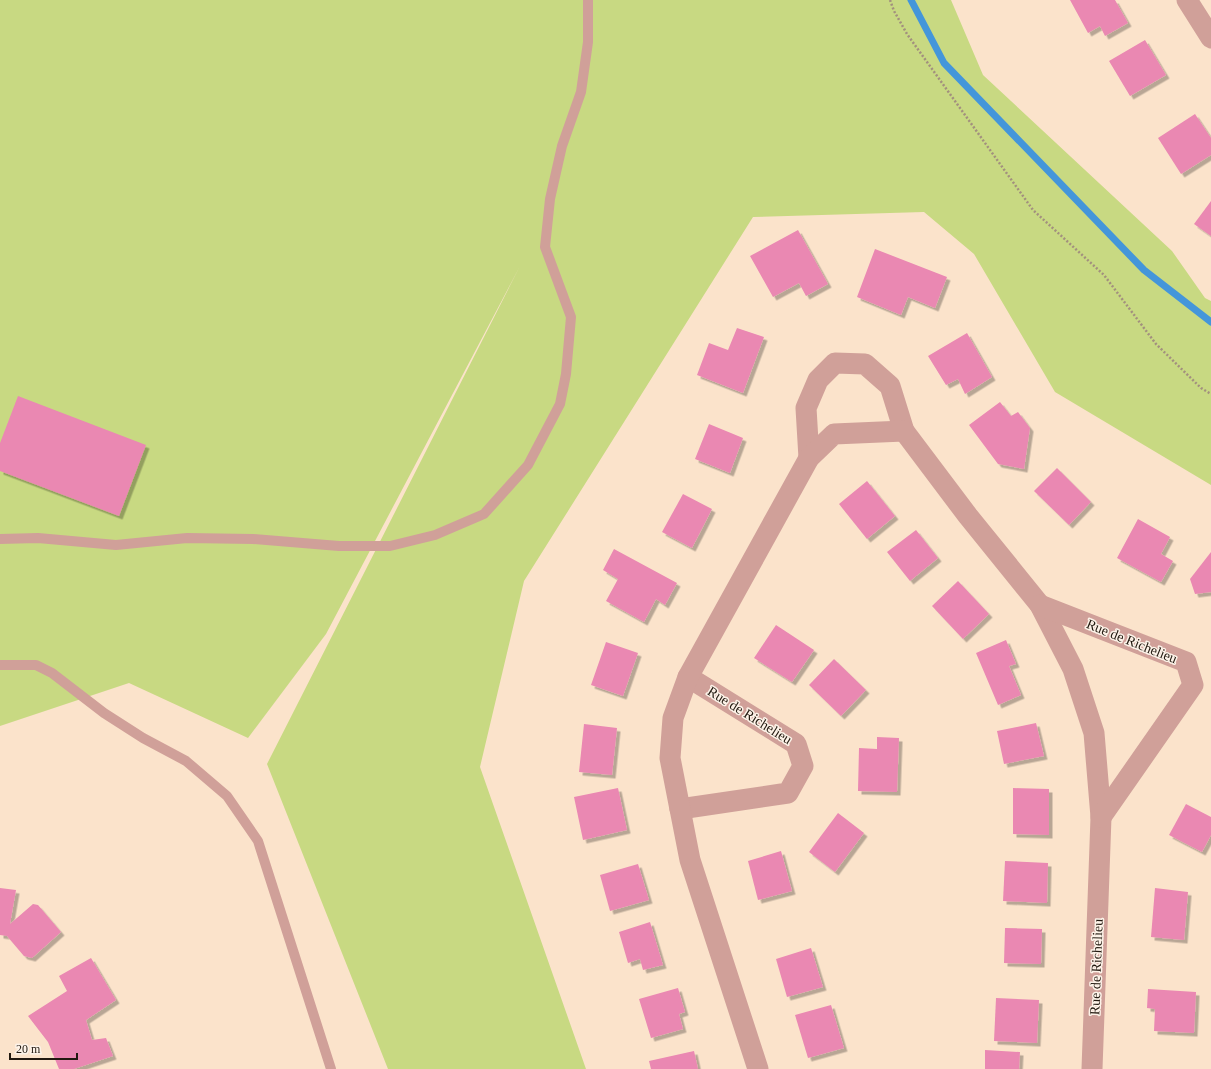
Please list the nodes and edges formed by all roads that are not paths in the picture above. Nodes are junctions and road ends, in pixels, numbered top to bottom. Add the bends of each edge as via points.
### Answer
1 (588, 0) edge
2 (1187, 0) edge
3 (1211, 38) edge
4 (904, 431) junction
5 (809, 458) junction
6 (0, 539) edge
7 (1040, 604) junction
8 (0, 665) edge
9 (688, 677) junction
10 (680, 809) junction
11 (1101, 817) junction
12 (331, 1069) edge
13 (758, 1069) edge
14 (1092, 1069) edge

1 - 6 lane via 588,42 581,92 562,146 550,200 545,247 571,317 566,374 560,404 528,465 484,514 435,535 390,546 339,546 253,539 187,538 116,545 38,538
2 - 3 street
4 - 5 street via 834,434
4 - 5 street, Rue de Richelieu via 890,386 865,364 835,362 818,380 806,408
4 - 7 street, Rue de Richelieu via 968,516
5 - 9 street
7 - 11 street, Rue de Richelieu via 1073,668 1094,733
7 - 11 street, Rue de Richelieu via 1186,662 1193,685
8 - 12 lane via 36,665 52,672 104,713 143,738 186,760 227,796 258,841
9 - 10 street via 673,718 670,758
9 - 10 street, Rue de Richelieu via 796,744 803,766 788,793
10 - 13 street via 690,860
11 - 14 street, Rue de Richelieu

